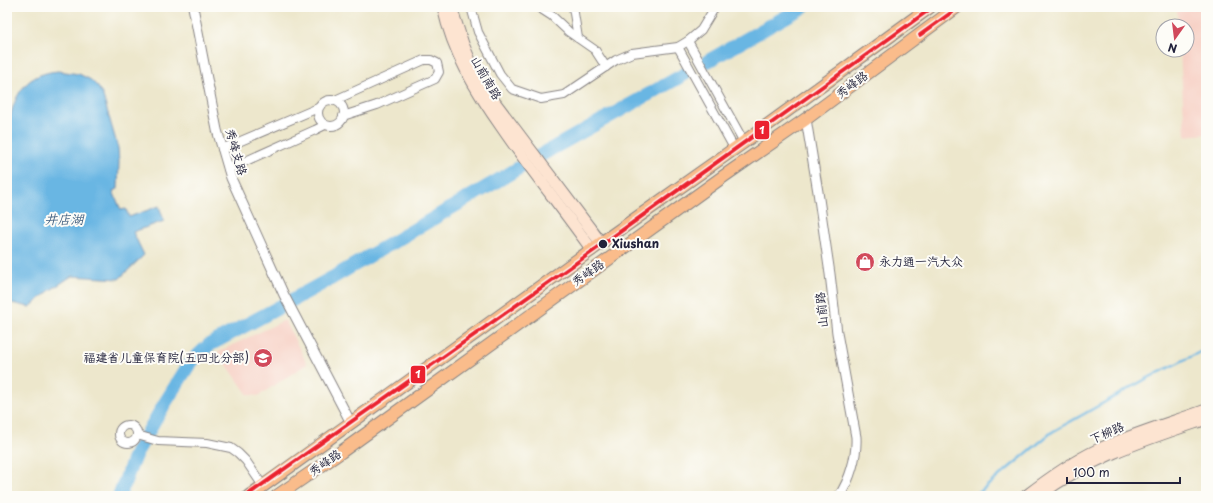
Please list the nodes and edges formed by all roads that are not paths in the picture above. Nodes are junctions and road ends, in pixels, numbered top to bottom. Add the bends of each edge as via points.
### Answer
1 (193, 7) edge
2 (443, 7) edge
3 (451, 7) edge
4 (471, 7) edge
5 (538, 7) edge
6 (573, 7) edge
7 (715, 7) edge
8 (930, 7) edge
9 (957, 7) edge
10 (578, 38) junction
11 (688, 41) junction
12 (678, 46) junction
13 (606, 66) junction
14 (333, 101) junction
15 (318, 108) junction
16 (343, 116) junction
17 (806, 119) junction
18 (325, 125) junction
19 (739, 145) junction
20 (222, 149) junction
21 (228, 169) junction
22 (596, 246) junction
23 (1206, 410) edge
24 (1206, 419) edge
25 (351, 423) junction
26 (137, 435) dead end
27 (263, 486) junction
28 (249, 496) edge
29 (277, 496) edge
30 (839, 496) edge
31 (1026, 496) edge
32 (1039, 496) edge

1 - 20 street, 秀峰支路
2 - 22 main road, 山前南路 via 451,38 482,100 520,155
3 - 22 main road, 山前南路 via 463,44 479,79 546,169
4 - 13 street via 478,32 500,74 512,89 541,99 564,94
5 - 10 street
6 - 10 street
7 - 11 street via 700,30
8 - 19 main road, 秀峰路
9 - 17 main road, 秀峰路
10 - 13 street via 594,50
11 - 12 street
11 - 19 street
12 - 13 street via 632,53
12 - 19 street
14 - 15 street via 326,101
14 - 16 street via 342,108
14 - 16 street via 424,60 437,63 439,72 435,79 377,105
15 - 18 street via 319,119
15 - 20 street
16 - 18 street via 336,126
17 - 29 main road, 秀峰路
17 - 30 street, 山前路 via 820,199 839,347 856,437 855,457
18 - 21 street
19 - 22 main road, 秀峰路
20 - 21 street, 秀峰支路
21 - 25 street, 秀峰支路 via 284,295
22 - 25 main road, 秀峰路
23 - 31 main road, 下柳路 via 1096,451
24 - 32 main road, 下柳路 via 1114,452 1078,470
25 - 27 main road, 秀峰路
26 - 27 street via 158,440 207,443 231,448 246,461
27 - 28 main road, 秀峰路

